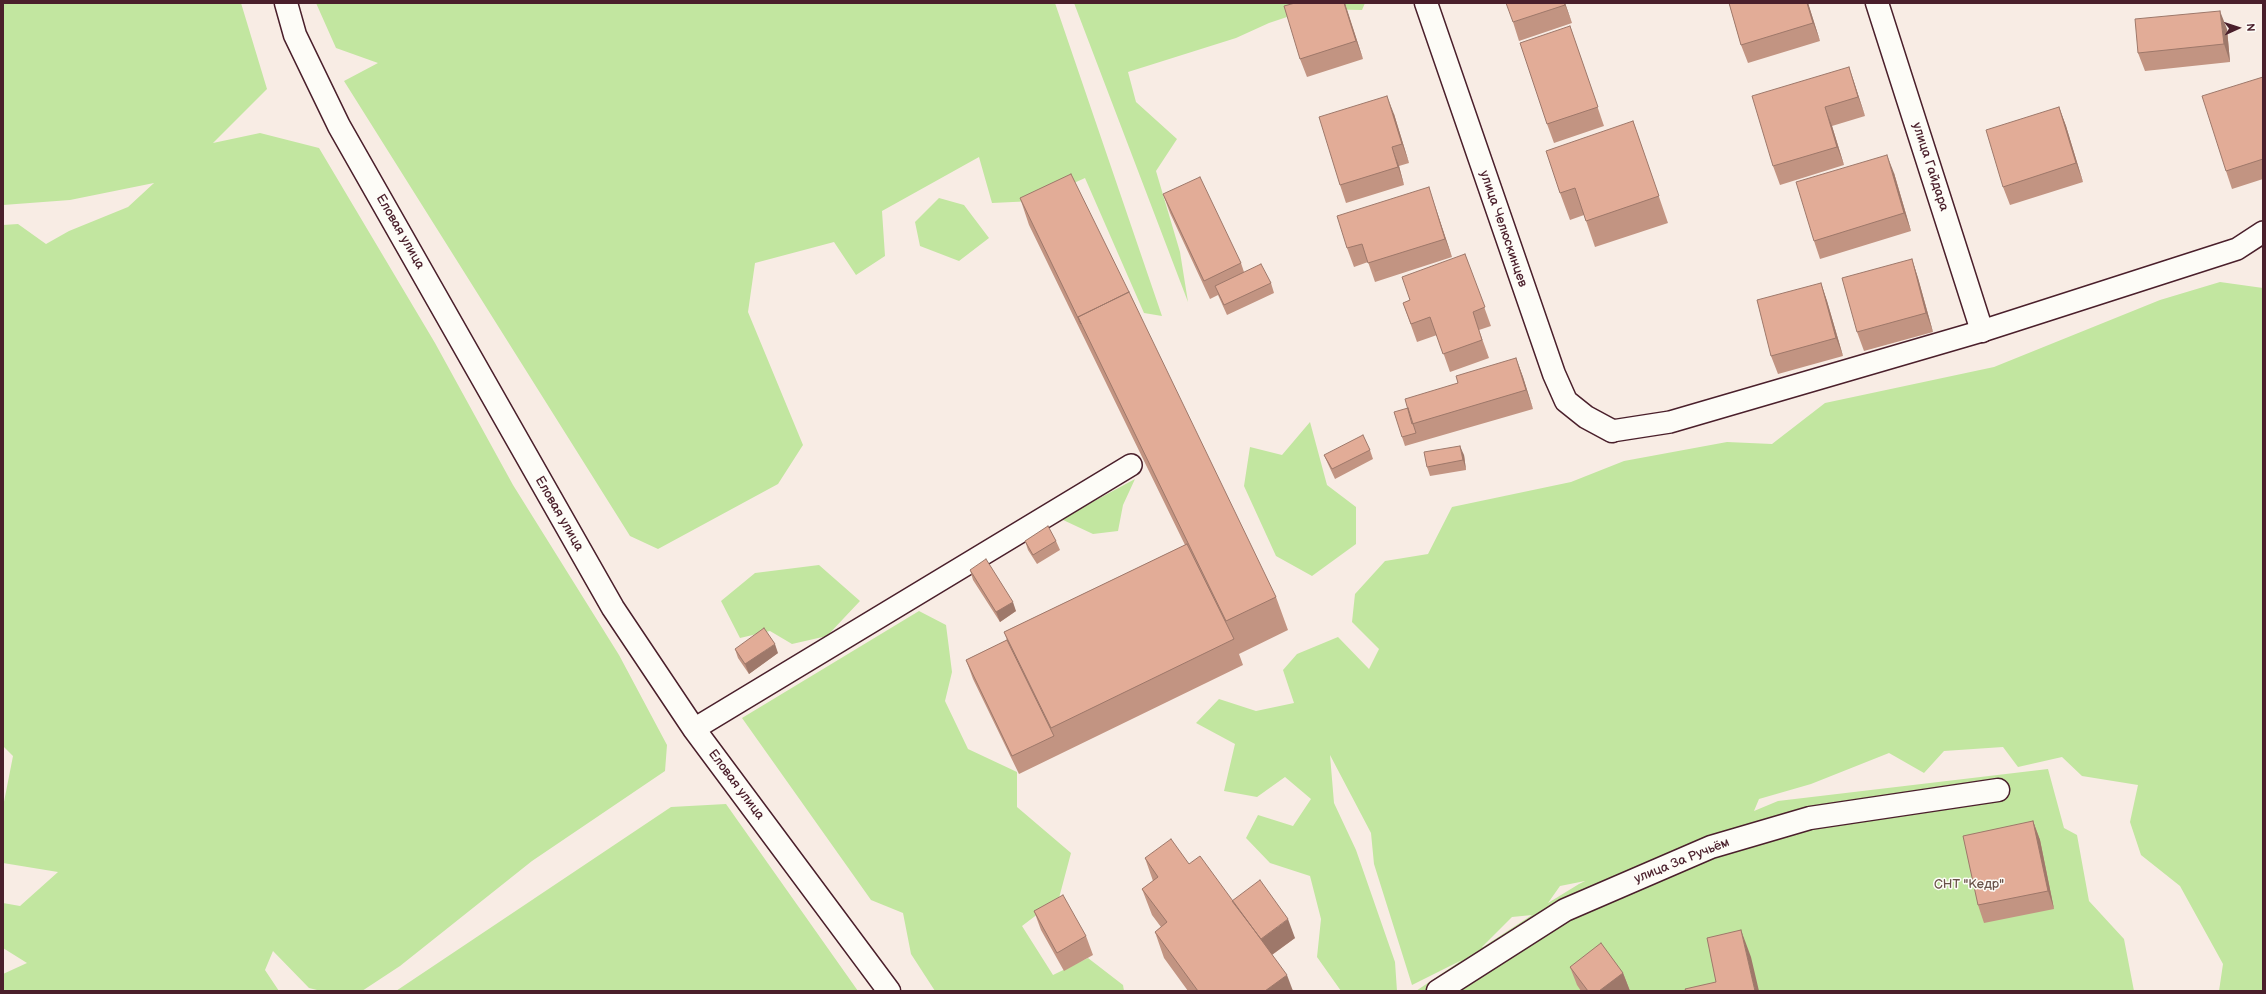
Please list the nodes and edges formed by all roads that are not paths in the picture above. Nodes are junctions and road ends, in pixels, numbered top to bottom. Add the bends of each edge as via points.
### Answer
1 (286, 3) edge
2 (1426, 3) edge
3 (1877, 3) edge
4 (2263, 232) edge
5 (1982, 331) junction
6 (1612, 431) joint
7 (1131, 465) dead end
8 (694, 730) junction
9 (1998, 790) dead end
10 (889, 991) edge
11 (1438, 991) edge

1 - 8 street, Еловая улица via 295,35 339,126 613,608
2 - 6 street, улица Челюскинцев via 1554,374 1566,401 1586,418
3 - 5 street, улица Гайдара
4 - 5 lane via 2237,249
5 - 6 lane via 1670,422
7 - 8 lane
8 - 10 street, Еловая улица
9 - 11 street, улица За Ручьём via 1810,818 1711,847 1565,910

